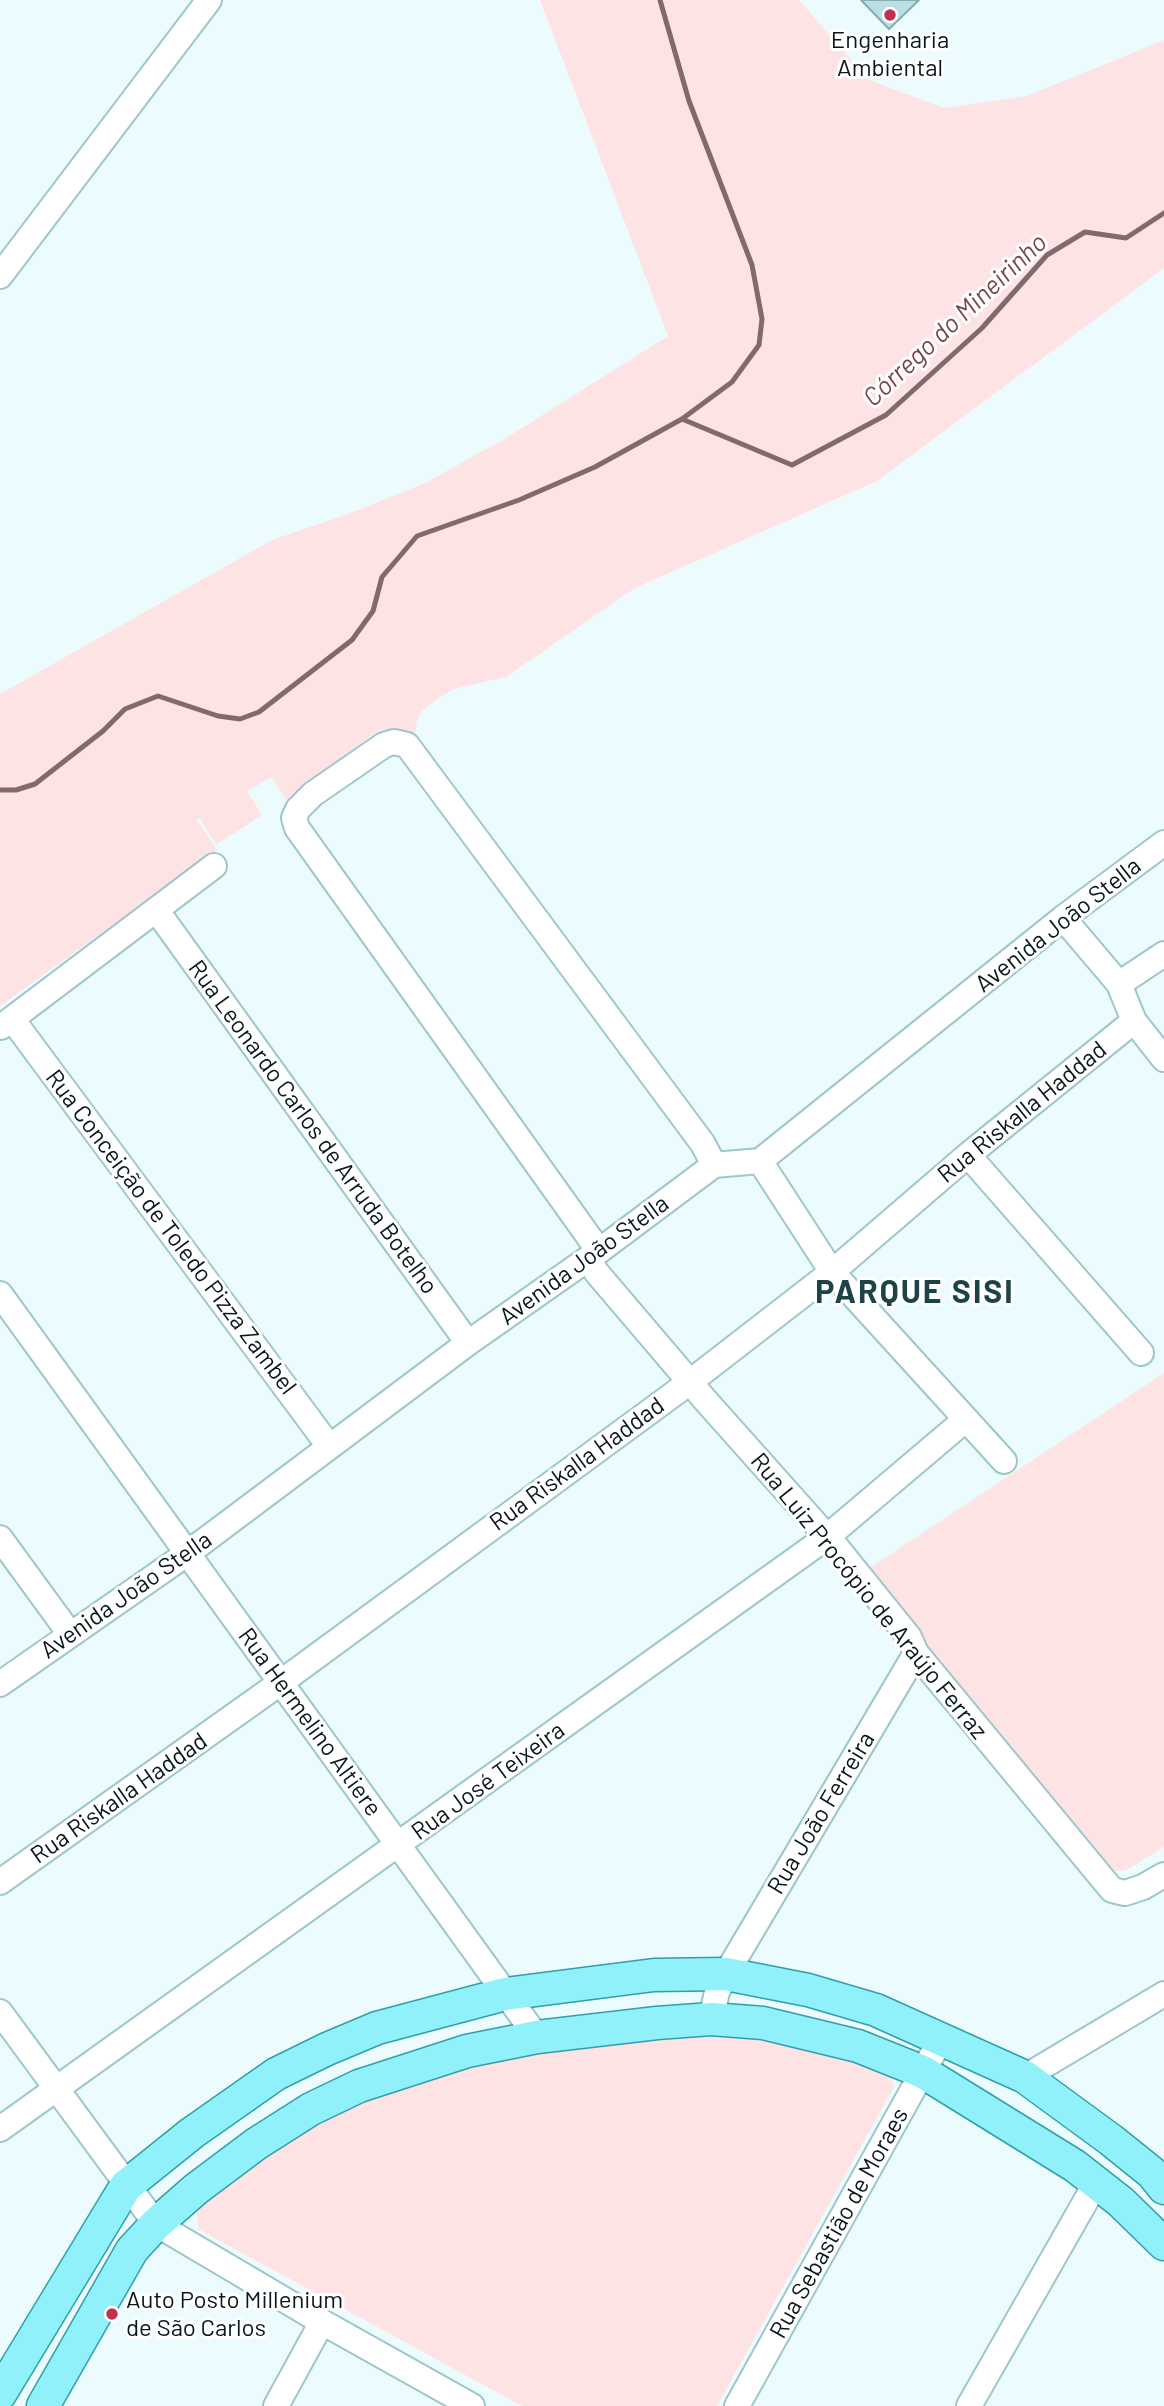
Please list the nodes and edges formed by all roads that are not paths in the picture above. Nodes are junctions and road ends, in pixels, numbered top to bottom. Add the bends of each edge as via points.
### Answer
1 (209, 0) edge
2 (0, 276) edge
3 (1164, 843) edge
4 (214, 866) dead end
5 (157, 911) junction
6 (1063, 918) junction
7 (1164, 954) edge
8 (1119, 984) junction
9 (1134, 1021) junction
10 (6, 1023) edge
11 (1164, 1059) edge
12 (968, 1155) junction
13 (760, 1161) junction
14 (714, 1165) junction
15 (594, 1255) junction
16 (832, 1272) junction
17 (0, 1294) edge
18 (468, 1343) junction
19 (1141, 1353) dead end
20 (690, 1382) junction
21 (965, 1420) junction
22 (330, 1446) junction
23 (1004, 1461) dead end
24 (827, 1537) junction
25 (0, 1538) edge
26 (188, 1553) junction
27 (69, 1634) junction
28 (916, 1653) junction
29 (280, 1683) junction
30 (0, 1684) edge
31 (399, 1845) junction
32 (1164, 1875) edge
33 (0, 1882) edge
34 (726, 1974) junction
35 (505, 1994) junction
36 (1164, 1994) edge
37 (0, 2012) edge
38 (711, 2019) junction
39 (537, 2037) junction
40 (941, 2039) junction
41 (923, 2072) junction
42 (1025, 2077) junction
43 (56, 2090) junction
44 (0, 2129) edge
45 (1095, 2180) junction
46 (126, 2186) junction
47 (1164, 2188) edge
48 (156, 2224) junction
49 (1164, 2244) edge
50 (322, 2322) junction
51 (0, 2394) edge
52 (43, 2406) edge
53 (276, 2406) edge
54 (472, 2406) edge
55 (737, 2406) edge
56 (969, 2406) edge

1 - 2 street
3 - 6 street, Avenida João Stella
4 - 5 street
5 - 10 street
5 - 18 street, Rua Leonardo Carlos de Arruda Botelho
6 - 8 street
6 - 13 street, Avenida João Stella
7 - 8 street
8 - 9 street
9 - 11 street
9 - 12 street, Rua Riskalla Haddad
10 - 22 street, Rua Conceição de Toledo Pizza Zambel
12 - 16 street, Rua Riskalla Haddad
12 - 19 street
13 - 14 street
13 - 16 street
14 - 15 street, Avenida João Stella
14 - 15 street, Rua Luiz Procópio de Araújo Ferraz via 703,1143 407,745 384,745 313,794 298,809 294,818 297,828
15 - 18 street, Avenida João Stella
15 - 20 street, Rua Luiz Procópio de Araújo Ferraz via 597,1273
16 - 20 street, Rua Riskalla Haddad
16 - 21 street
17 - 26 street, Rua Hermelino Altiere
18 - 22 street, Avenida João Stella
20 - 24 street, Rua Luiz Procópio de Araújo Ferraz
20 - 29 street, Rua Riskalla Haddad
21 - 23 street
21 - 24 street, Rua José Teixeira
22 - 26 street, Avenida João Stella
24 - 28 street, Rua Luiz Procópio de Araújo Ferraz via 909,1637
24 - 31 street, Rua José Teixeira
25 - 27 street
26 - 27 street, Avenida João Stella
26 - 29 street, Rua Hermelino Altiere
27 - 30 street, Avenida João Stella
28 - 32 street, Rua Luiz Procópio de Araújo Ferraz via 1112,1890 1125,1893
28 - 34 street, Rua João Ferreira
29 - 31 street, Rua Hermelino Altiere
29 - 33 street, Rua Riskalla Haddad
31 - 35 street, Rua Hermelino Altiere
31 - 43 street, Rua José Teixeira
34 - 35 main road via 654,1975
34 - 38 street, Rua João Ferreira
34 - 40 main road via 877,2010
35 - 39 street, Rua Hermelino Altiere
35 - 46 main road via 377,2028 276,2074
36 - 42 street
37 - 43 street
38 - 39 main road
38 - 41 main road via 800,2030 858,2046
39 - 48 main road via 467,2051 399,2072 311,2109 195,2189
40 - 41 street, Rua Sebastião de Moraes
40 - 42 main road
41 - 45 main road
41 - 55 street, Rua Sebastião de Moraes
42 - 47 main road via 1111,2140
43 - 44 street, Rua José Teixeira
43 - 46 street
45 - 49 main road
45 - 56 street
46 - 48 street
46 - 51 main road
48 - 50 street
48 - 52 main road via 132,2249
50 - 53 street
50 - 54 street

